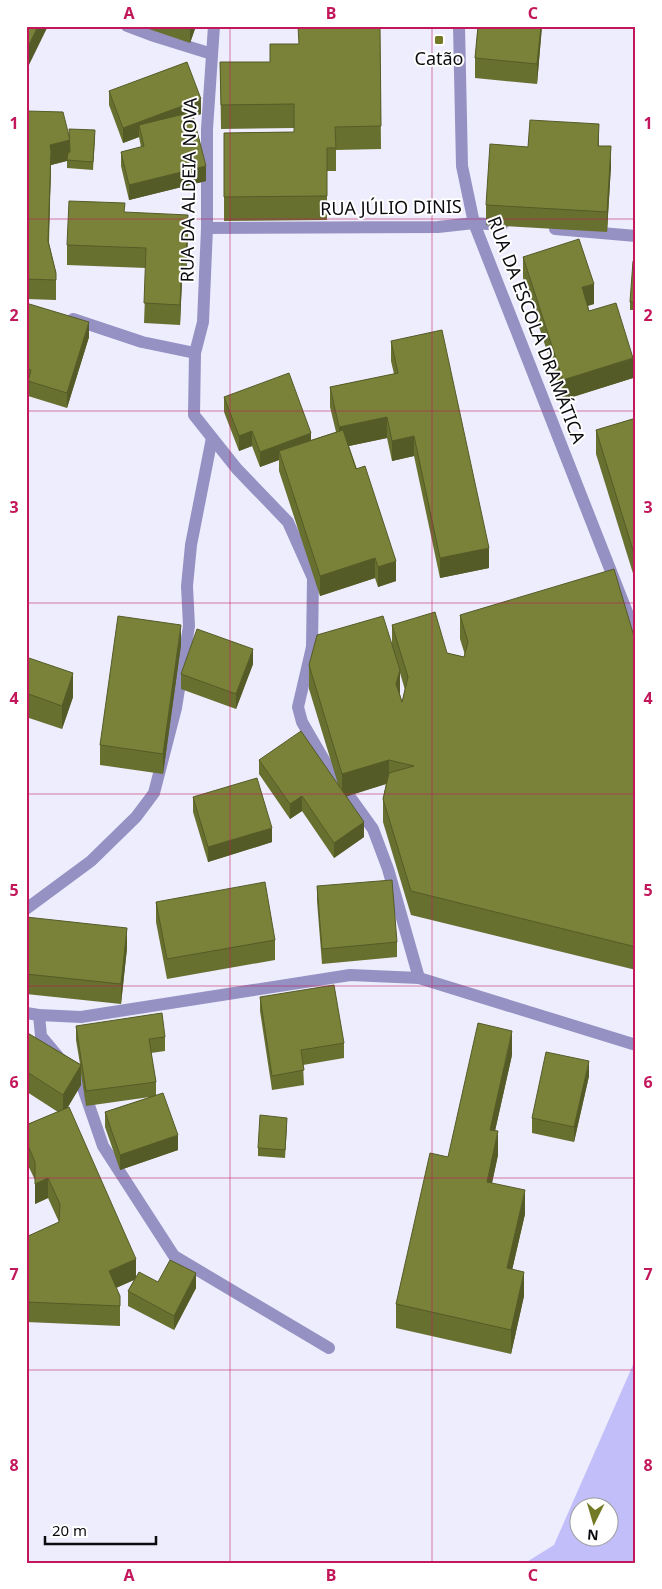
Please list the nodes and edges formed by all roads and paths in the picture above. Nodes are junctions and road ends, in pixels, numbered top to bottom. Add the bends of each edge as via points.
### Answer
1 (128, 26) edge
2 (214, 26) edge
3 (459, 26) edge
4 (212, 54) junction
5 (474, 223) junction
6 (518, 226) edge
7 (208, 228) junction
8 (547, 228) edge
9 (636, 236) edge
10 (59, 315) edge
11 (195, 353) junction
12 (212, 438) junction
13 (636, 635) edge
14 (26, 909) edge
15 (419, 978) junction
16 (33, 1014) edge
17 (636, 1045) edge
18 (329, 1348) dead end

1 - 4 street
2 - 4 street, RUA DA ALDEIA NOVA
3 - 5 street, RUA DA ESCOLA DRAMÁTICA via 462,166
4 - 7 street, RUA DA ALDEIA NOVA via 207,129
5 - 6 street, RUA JÚLIO DINIS
5 - 7 street, RUA JÚLIO DINIS via 438,227
5 - 13 street, RUA DA ESCOLA DRAMÁTICA
7 - 11 street, RUA DA ALDEIA NOVA via 204,322
8 - 9 street
10 - 11 street via 142,342
11 - 12 street, RUA DA ALDEIA NOVA via 194,415
12 - 14 street via 190,545 189,626 176,708 154,792 136,817 91,861
12 - 15 street, RUA DA ALDEIA NOVA via 288,522 313,578 312,647 298,707 302,722 327,765 373,829 388,869
15 - 16 street via 350,975 80,1017
15 - 17 street
16 - 18 street via 41,1036 82,1085 103,1146 174,1256

